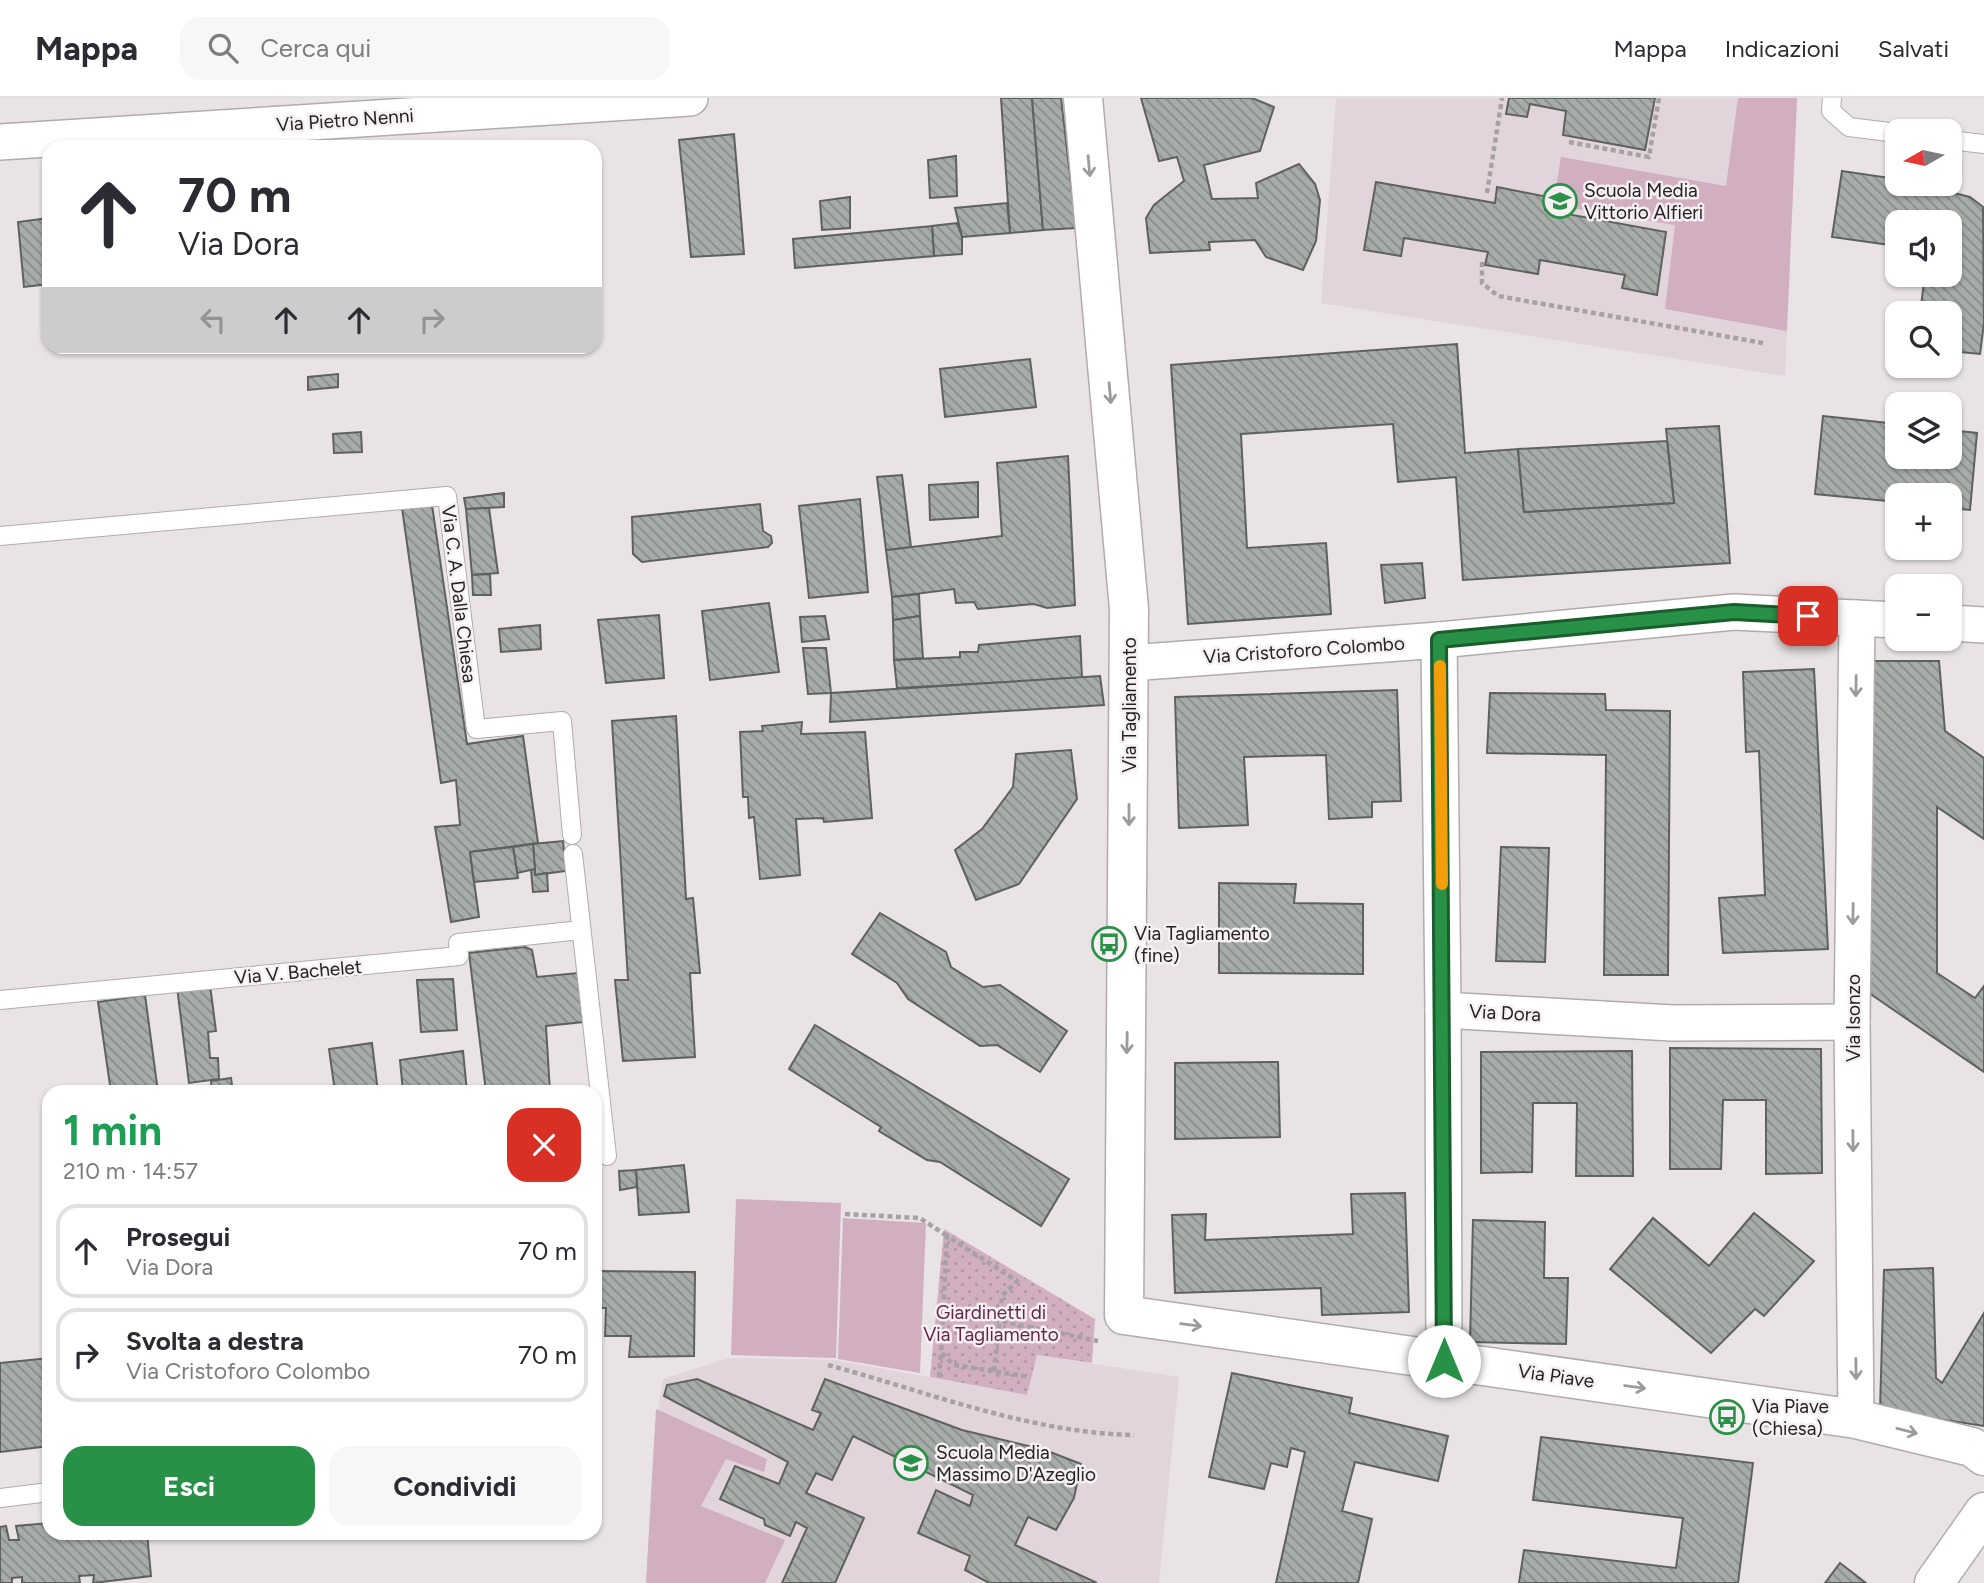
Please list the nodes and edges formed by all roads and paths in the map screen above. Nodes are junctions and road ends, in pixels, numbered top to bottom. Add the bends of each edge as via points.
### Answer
1 (690, 98) edge
2 (1083, 98) edge
3 (1502, 98) edge
4 (1660, 98) edge
5 (1832, 98) edge
6 (1885, 132) edge
7 (1962, 141) edge
8 (0, 142) edge
9 (1569, 142) dead end
10 (1984, 144) edge
11 (1487, 193) dead end
12 (1482, 262) dead end
13 (1763, 344) dead end
14 (0, 536) edge
15 (1857, 618) junction
16 (1885, 619) edge
17 (1962, 624) edge
18 (1984, 625) edge
19 (1439, 640) junction
20 (1130, 663) junction
21 (572, 835) dead end
22 (573, 854) dead end
23 (581, 930) junction
24 (0, 1000) edge
25 (1443, 1010) junction
26 (1852, 1022) junction
27 (599, 1085) edge
28 (602, 1113) edge
29 (607, 1156) dead end
30 (845, 1214) dead end
31 (947, 1236) junction
32 (1124, 1314) junction
33 (943, 1317) junction
34 (999, 1321) junction
35 (941, 1352) junction
36 (1444, 1361) junction
37 (828, 1365) dead end
38 (994, 1371) junction
39 (939, 1377) dead end
40 (1030, 1377) dead end
41 (1856, 1419) junction
42 (1134, 1435) dead end
43 (1984, 1456) edge
44 (42, 1494) edge
45 (0, 1497) edge
46 (1982, 1520) edge
47 (1934, 1583) edge

1 - 8 street, Via Pietro Nenni
2 -> 20 main road, Via Tagliamento
3 - 11 path
4 - 9 path via 1649,157
5 - 6 lane via 1831,111 1849,127
7 - 10 lane
12 - 13 path via 1482,283 1497,296
14 - 21 lane, Via C. A. Dalla Chiesa via 447,496 476,729 562,721
15 - 16 street, Via Cristoforo Colombo
15 - 19 street, Via Cristoforo Colombo via 1734,612
15 -> 26 street, Via Isonzo
17 - 18 street
19 - 20 street, Via Cristoforo Colombo
19 - 25 street, Via Dora
20 -> 32 main road, Via Tagliamento
22 - 23 lane
23 - 24 lane, Via V. Bachelet via 458,943 459,956
23 - 27 lane
25 - 26 street, Via Dora via 1672,1023
25 - 36 street
26 -> 41 street, Via Isonzo
28 - 29 lane
30 - 31 path via 920,1218
31 - 33 path
31 - 34 path via 1017,1281 1002,1296
32 - 34 path via 1102,1342
32 -> 36 main road, Via Piave
33 - 34 path
33 - 35 path
34 - 38 path
35 - 38 path via 954,1366
35 - 39 path
36 -> 41 main road, Via Piave
37 - 42 path via 944,1399 1092,1434
38 - 40 path
41 -> 43 main road, Via Piave via 1972,1447
44 - 45 lane
46 - 47 main road

